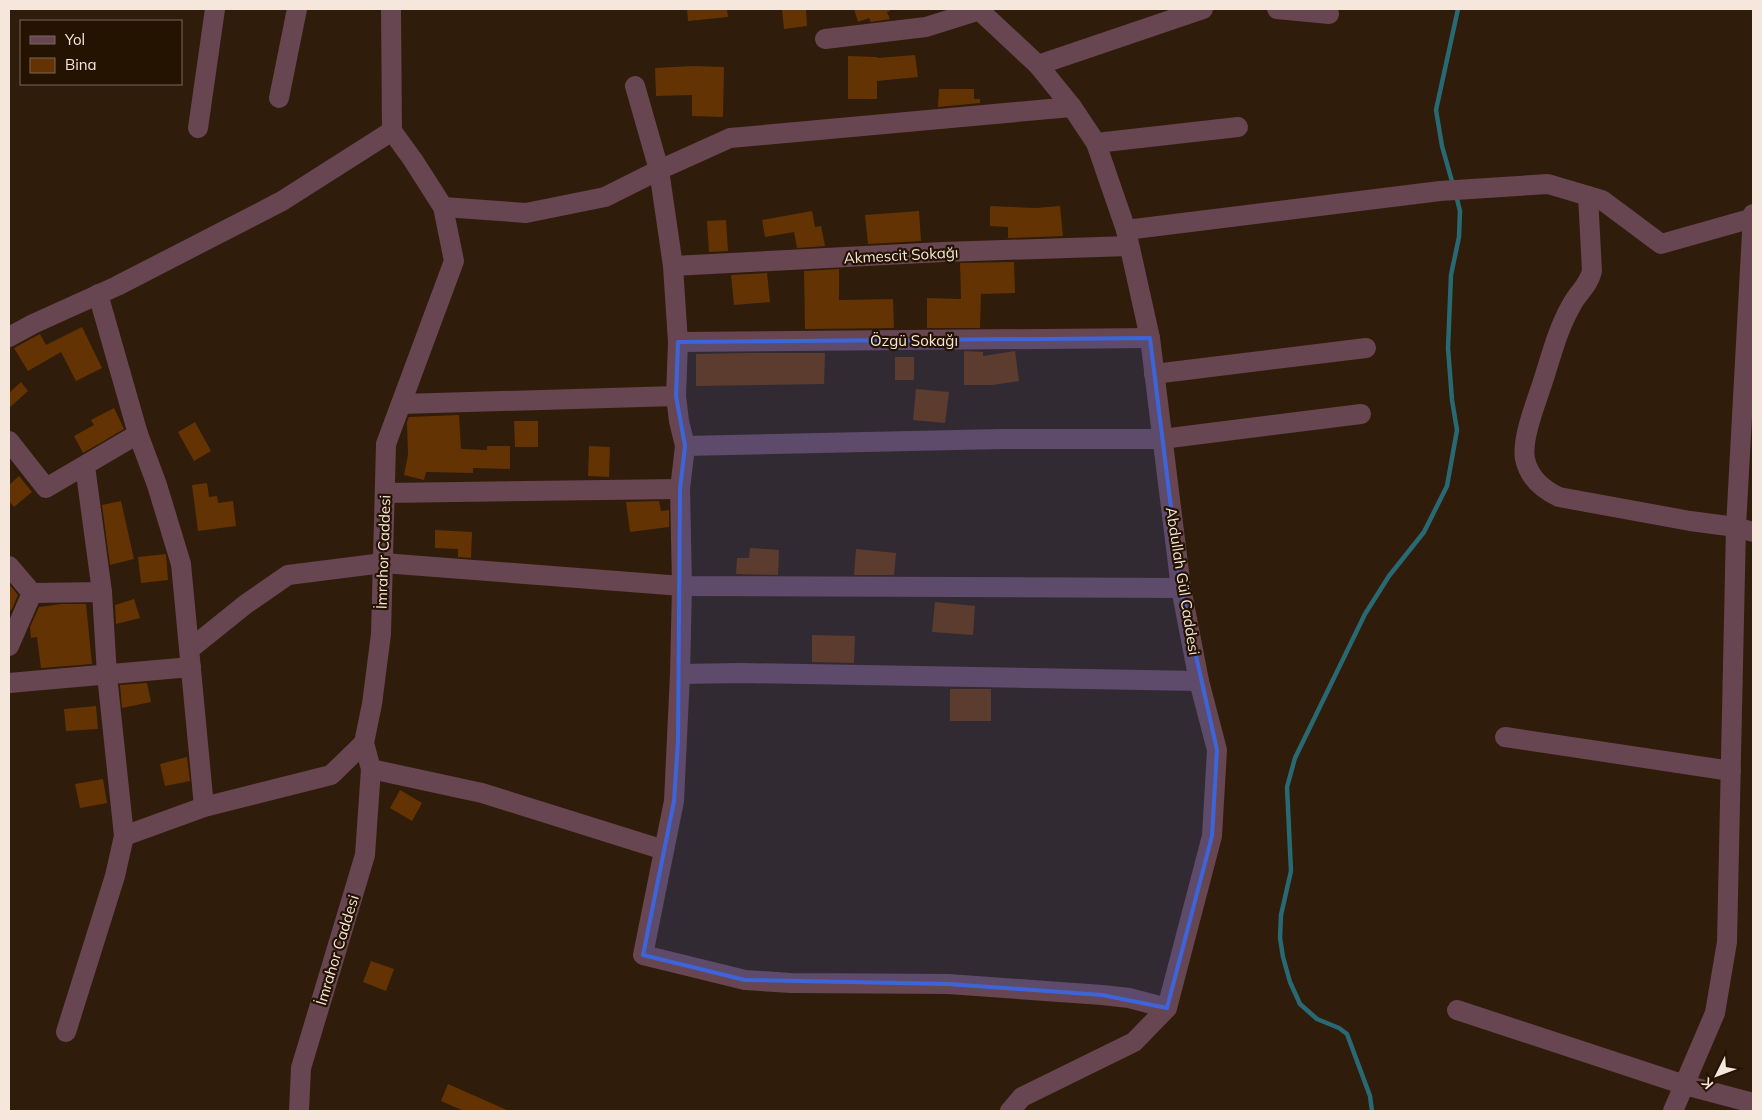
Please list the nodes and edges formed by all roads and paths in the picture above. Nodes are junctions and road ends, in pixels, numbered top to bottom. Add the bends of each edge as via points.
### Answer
1 (215, 9) edge
2 (297, 9) edge
3 (391, 9) edge
4 (1203, 9) edge
5 (1277, 9) edge
6 (979, 10) edge
7 (1329, 14) dead end
8 (825, 38) dead end
9 (1038, 65) junction
10 (635, 86) dead end
11 (278, 98) dead end
12 (1072, 107) junction
13 (1238, 127) dead end
14 (198, 128) dead end
15 (392, 130) junction
16 (1096, 143) junction
17 (659, 170) junction
18 (1588, 196) junction
19 (443, 207) junction
20 (1753, 214) edge
21 (1753, 218) edge
22 (1127, 238) junction
23 (672, 266) junction
24 (98, 294) junction
25 (9, 337) edge
26 (1150, 338) junction
27 (678, 342) junction
28 (1366, 348) dead end
29 (1154, 374) junction
30 (676, 396) junction
31 (401, 404) junction
32 (1361, 414) dead end
33 (138, 434) junction
34 (1162, 439) junction
35 (9, 440) edge
36 (685, 446) junction
37 (84, 466) junction
38 (680, 489) junction
39 (385, 493) junction
40 (1744, 530) edge
41 (383, 563) junction
42 (9, 566) edge
43 (682, 586) junction
44 (1181, 588) junction
45 (102, 592) junction
46 (32, 593) junction
47 (9, 646) edge
48 (190, 658) junction
49 (680, 674) junction
50 (107, 675) junction
51 (1199, 681) junction
52 (9, 682) edge
53 (1505, 737) dead end
54 (364, 743) junction
55 (371, 769) junction
56 (1731, 771) junction
57 (204, 807) junction
58 (124, 836) junction
59 (664, 850) junction
60 (1167, 1008) junction
61 (1457, 1010) dead end
62 (66, 1032) dead end
63 (1685, 1085) junction
64 (1753, 1104) edge
65 (299, 1111) edge
66 (1010, 1111) edge
67 (1673, 1111) edge

1 - 14 street
2 - 11 street
3 - 15 street
4 - 9 street
5 - 7 street
6 - 8 street via 926,27
6 - 9 street, Abdullah Gül Caddesi
9 - 12 street, Abdullah Gül Caddesi
10 - 17 street
12 - 16 street, Abdullah Gül Caddesi
12 - 17 street via 730,138
13 - 16 street
15 - 19 street, İmrahor Caddesi
15 - 24 street via 282,201
16 - 22 street, Abdullah Gül Caddesi
17 - 19 street via 605,197 526,213
17 - 23 street
18 - 21 street, Akmescit Sokağı via 1602,200 1661,244
18 - 22 street, Akmescit Sokağı via 1548,184 1440,191
18 - 40 street via 1592,270 1589,281 1571,305 1553,348 1524,448 1528,467 1544,489 1559,497
19 - 31 street, İmrahor Caddesi via 454,261
20 - 21 street
21 - 40 street
22 - 23 street, Akmescit Sokağı via 943,252
22 - 26 street, Abdullah Gül Caddesi
23 - 27 street
24 - 25 street
24 - 33 street
26 - 27 street, Özgü Sokağı
26 - 29 street, Abdullah Gül Caddesi
27 - 30 street
28 - 29 street
29 - 34 street, Abdullah Gül Caddesi
30 - 31 street
30 - 36 street
31 - 39 street, İmrahor Caddesi via 386,444
32 - 34 street
33 - 37 street
33 - 48 street via 181,564
34 - 36 street
34 - 44 street, Abdullah Gül Caddesi
35 - 37 street via 46,488
36 - 38 street
37 - 45 street
38 - 39 street
38 - 43 street
39 - 41 street, İmrahor Caddesi
40 - 56 street
41 - 43 street
41 - 48 street via 288,575 246,604
41 - 54 street, İmrahor Caddesi via 381,634
42 - 46 street
43 - 44 street
43 - 49 street
44 - 51 street, Abdullah Gül Caddesi
45 - 46 street
45 - 50 street
46 - 47 street
48 - 50 street
48 - 57 street
49 - 51 street
49 - 59 street via 674,801
50 - 52 street
50 - 58 street
51 - 60 street, Abdullah Gül Caddesi via 1216,750 1212,836
53 - 56 street
54 - 55 street, İmrahor Caddesi
54 - 57 street via 331,775
55 - 59 street via 482,793
55 - 65 street, İmrahor Caddesi via 365,855 301,1068
56 - 63 street via 1728,942 1715,1013
57 - 58 street
58 - 62 street via 115,876
59 - 60 street via 643,955 745,980 791,984 948,984 1102,995
60 - 66 street, Abdullah Gül Caddesi via 1134,1042 1022,1097
61 - 63 street
63 - 64 street
63 - 67 street

